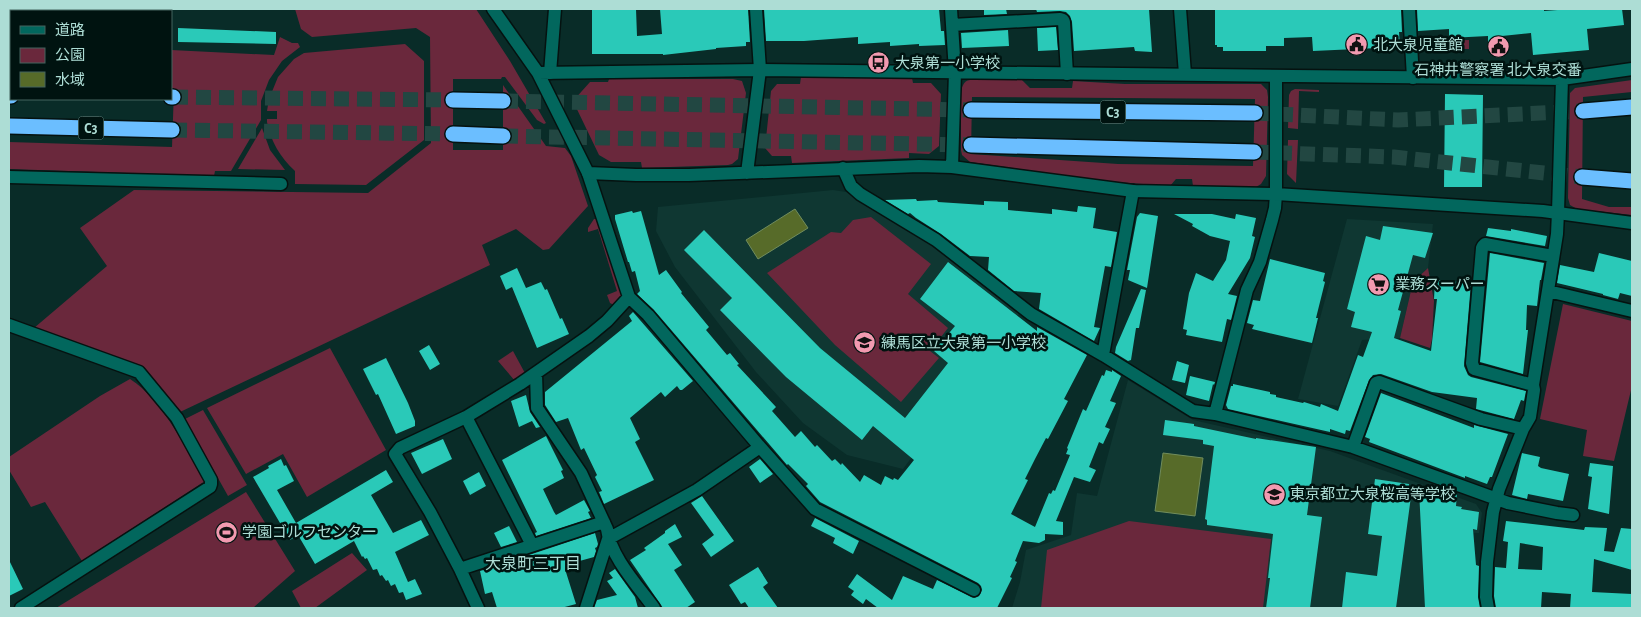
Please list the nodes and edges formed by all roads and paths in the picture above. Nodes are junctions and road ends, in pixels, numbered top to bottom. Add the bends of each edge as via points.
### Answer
1 (493, 9) edge
2 (555, 9) edge
3 (756, 9) edge
4 (951, 9) edge
5 (1180, 9) edge
6 (1409, 9) edge
7 (952, 25) junction
8 (1632, 69) edge
9 (760, 70) junction
10 (955, 72) junction
11 (544, 73) junction
12 (1067, 74) junction
13 (1185, 74) junction
14 (1276, 76) junction
15 (1413, 78) junction
16 (1562, 79) junction
17 (453, 100) tunnel mouth
18 (503, 101) tunnel mouth
19 (1632, 107) edge
20 (972, 110) tunnel mouth
21 (1583, 111) tunnel mouth
22 (1255, 114) tunnel mouth
23 (9, 126) edge
24 (172, 130) tunnel mouth
25 (453, 134) tunnel mouth
26 (503, 136) tunnel mouth
27 (971, 145) tunnel mouth
28 (1254, 152) tunnel mouth
29 (952, 167) junction
30 (843, 168) junction
31 (588, 173) junction
32 (746, 173) junction
33 (1582, 177) tunnel mouth
34 (9, 178) edge
35 (1632, 180) edge
36 (281, 184) dead end
37 (1133, 190) junction
38 (1276, 194) junction
39 (1558, 212) junction
40 (1632, 224) edge
41 (1553, 256) junction
42 (1548, 291) junction
43 (629, 297) junction
44 (1632, 311) edge
45 (9, 326) edge
46 (1103, 355) junction
47 (536, 373) junction
48 (1533, 385) junction
49 (1215, 414) junction
50 (466, 417) junction
51 (1523, 429) junction
52 (760, 447) junction
53 (1353, 447) junction
54 (1496, 500) junction
55 (1573, 515) dead end
56 (604, 522) junction
57 (608, 539) junction
58 (532, 545) junction
59 (460, 568) junction
60 (974, 590) dead end
61 (21, 608) edge
62 (479, 608) edge
63 (586, 608) edge
64 (654, 608) edge
65 (1488, 608) edge

1 - 11 street
2 - 11 street
3 - 9 street
4 - 7 street
5 - 13 street
6 - 15 street
7 - 10 street
7 - 12 street via 1063,20
8 - 16 street
9 - 10 street
9 - 11 street
9 - 32 street
10 - 12 street
10 - 29 street
11 - 31 street
12 - 13 street
13 - 14 street
14 - 15 street
14 - 38 street
15 - 16 street
16 - 39 street
17 - 18 highway
19 - 21 highway
20 - 22 highway, C3
23 - 24 highway, C3
25 - 26 highway
27 - 28 highway
29 - 30 street
29 - 37 street
30 - 32 street
30 - 46 street via 851,186 860,194 936,240 1031,314
31 - 32 street via 636,176
31 - 43 street
33 - 35 highway
34 - 36 street
37 - 38 street
37 - 46 street
38 - 39 street
38 - 49 street via 1272,220 1260,262 1247,290
39 - 40 street
39 - 41 street
41 - 42 street
41 - 48 street via 1485,244 1482,248 1474,369
42 - 44 street
42 - 48 street
43 - 47 street via 589,336
43 - 52 street
45 - 61 street via 138,372 177,418 211,480 210,487
46 - 49 street via 1193,410
47 - 50 street
47 - 56 street via 537,408 581,473
48 - 51 street via 1530,417
49 - 53 street
50 - 58 street
50 - 59 street via 400,448 395,454
51 - 53 street via 1481,420 1379,382
51 - 54 street
52 - 57 street via 697,490
52 - 60 street via 815,509
53 - 54 street
54 - 55 street
54 - 65 street via 1488,544
56 - 57 street
56 - 58 street
57 - 63 street
57 - 64 street
58 - 59 street
59 - 62 street

